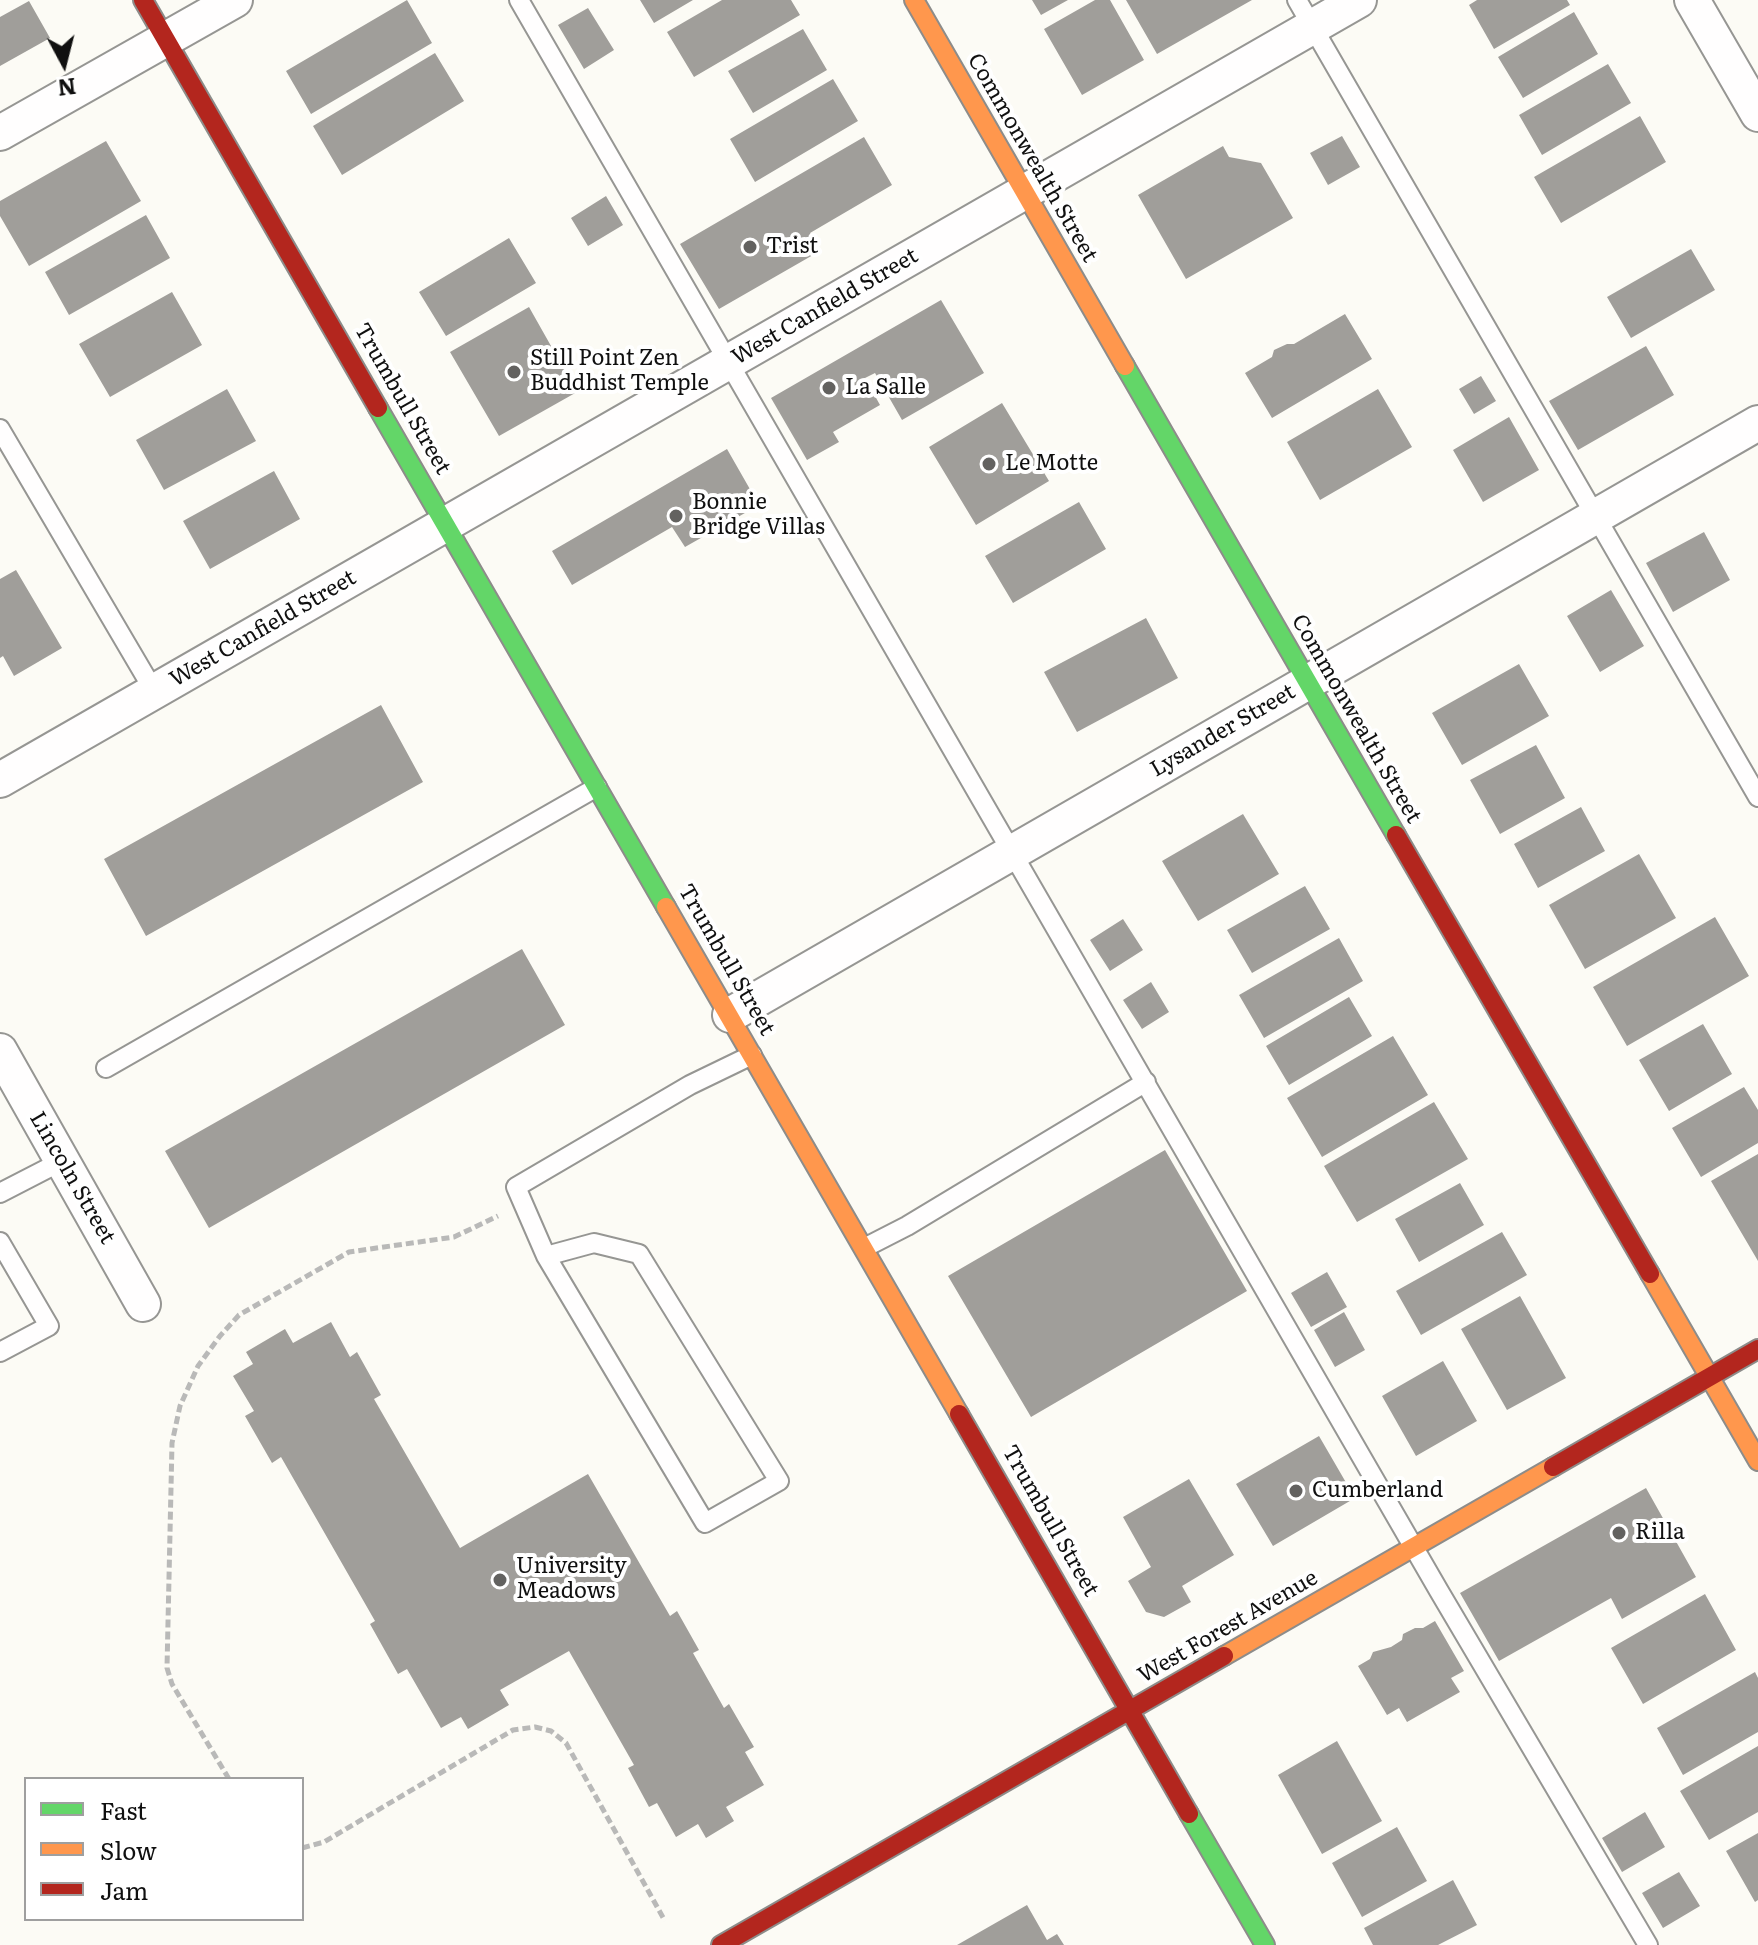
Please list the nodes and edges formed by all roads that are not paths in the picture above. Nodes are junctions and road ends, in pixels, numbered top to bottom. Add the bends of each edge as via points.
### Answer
1 (143, 0) edge
2 (235, 0) edge
3 (519, 0) edge
4 (914, 0) edge
5 (1359, 0) edge
6 (1692, 0) edge
7 (1305, 13) edge
8 (166, 39) junction
9 (1758, 114) edge
10 (0, 133) edge
11 (1024, 192) junction
12 (728, 363) junction
13 (1758, 423) edge
14 (0, 429) edge
15 (1596, 516) junction
16 (446, 525) junction
17 (1307, 682) junction
18 (154, 691) junction
19 (0, 780) edge
20 (598, 787) junction
21 (1758, 797) edge
22 (1013, 851) junction
23 (730, 1015) junction
24 (0, 1051) edge
25 (753, 1054) junction
26 (106, 1068) dead end
27 (1146, 1082) junction
28 (62, 1161) junction
29 (0, 1193) edge
30 (0, 1242) edge
31 (864, 1248) junction
32 (546, 1256) junction
33 (143, 1304) dead end
34 (1758, 1349) edge
35 (0, 1352) edge
36 (1710, 1377) junction
37 (1758, 1461) edge
38 (1414, 1548) junction
39 (1132, 1711) junction
40 (721, 1945) edge
41 (1265, 1945) edge
42 (1648, 1945) edge

1 - 8 street, Trumbull Street
2 - 8 street
3 - 12 lane
4 - 11 street, Commonwealth Street
5 - 7 street, West Canfield Street
6 - 9 street
7 - 11 street, West Canfield Street
7 - 15 lane
8 - 10 street
8 - 16 street, Trumbull Street
11 - 12 street, West Canfield Street
11 - 17 street, Commonwealth Street
12 - 16 street, West Canfield Street
12 - 22 lane
13 - 15 street, Lysander Street
14 - 18 lane
15 - 17 street, Lysander Street
15 - 21 lane
16 - 18 street, West Canfield Street
16 - 20 street, Trumbull Street
17 - 22 street, Lysander Street
17 - 36 street, Commonwealth Street
18 - 19 street, West Canfield Street
20 - 23 street, Trumbull Street
20 - 26 lane
22 - 23 street, Lysander Street
22 - 27 lane
23 - 25 street, Trumbull Street
24 - 28 street, Lincoln Street
25 - 31 street, Trumbull Street
25 - 32 lane via 516,1187
27 - 31 lane
27 - 38 lane
28 - 29 lane
28 - 33 street, Lincoln Street
30 - 35 lane via 49,1326
31 - 39 street, Trumbull Street
32 - 32 lane via 594,1243 639,1254 779,1481 705,1523
34 - 36 street, West Forest Avenue
36 - 37 street, Commonwealth Street
36 - 38 street, West Forest Avenue
38 - 39 street, West Forest Avenue
38 - 42 lane
39 - 40 street, West Forest Avenue
39 - 41 street, Trumbull Street

